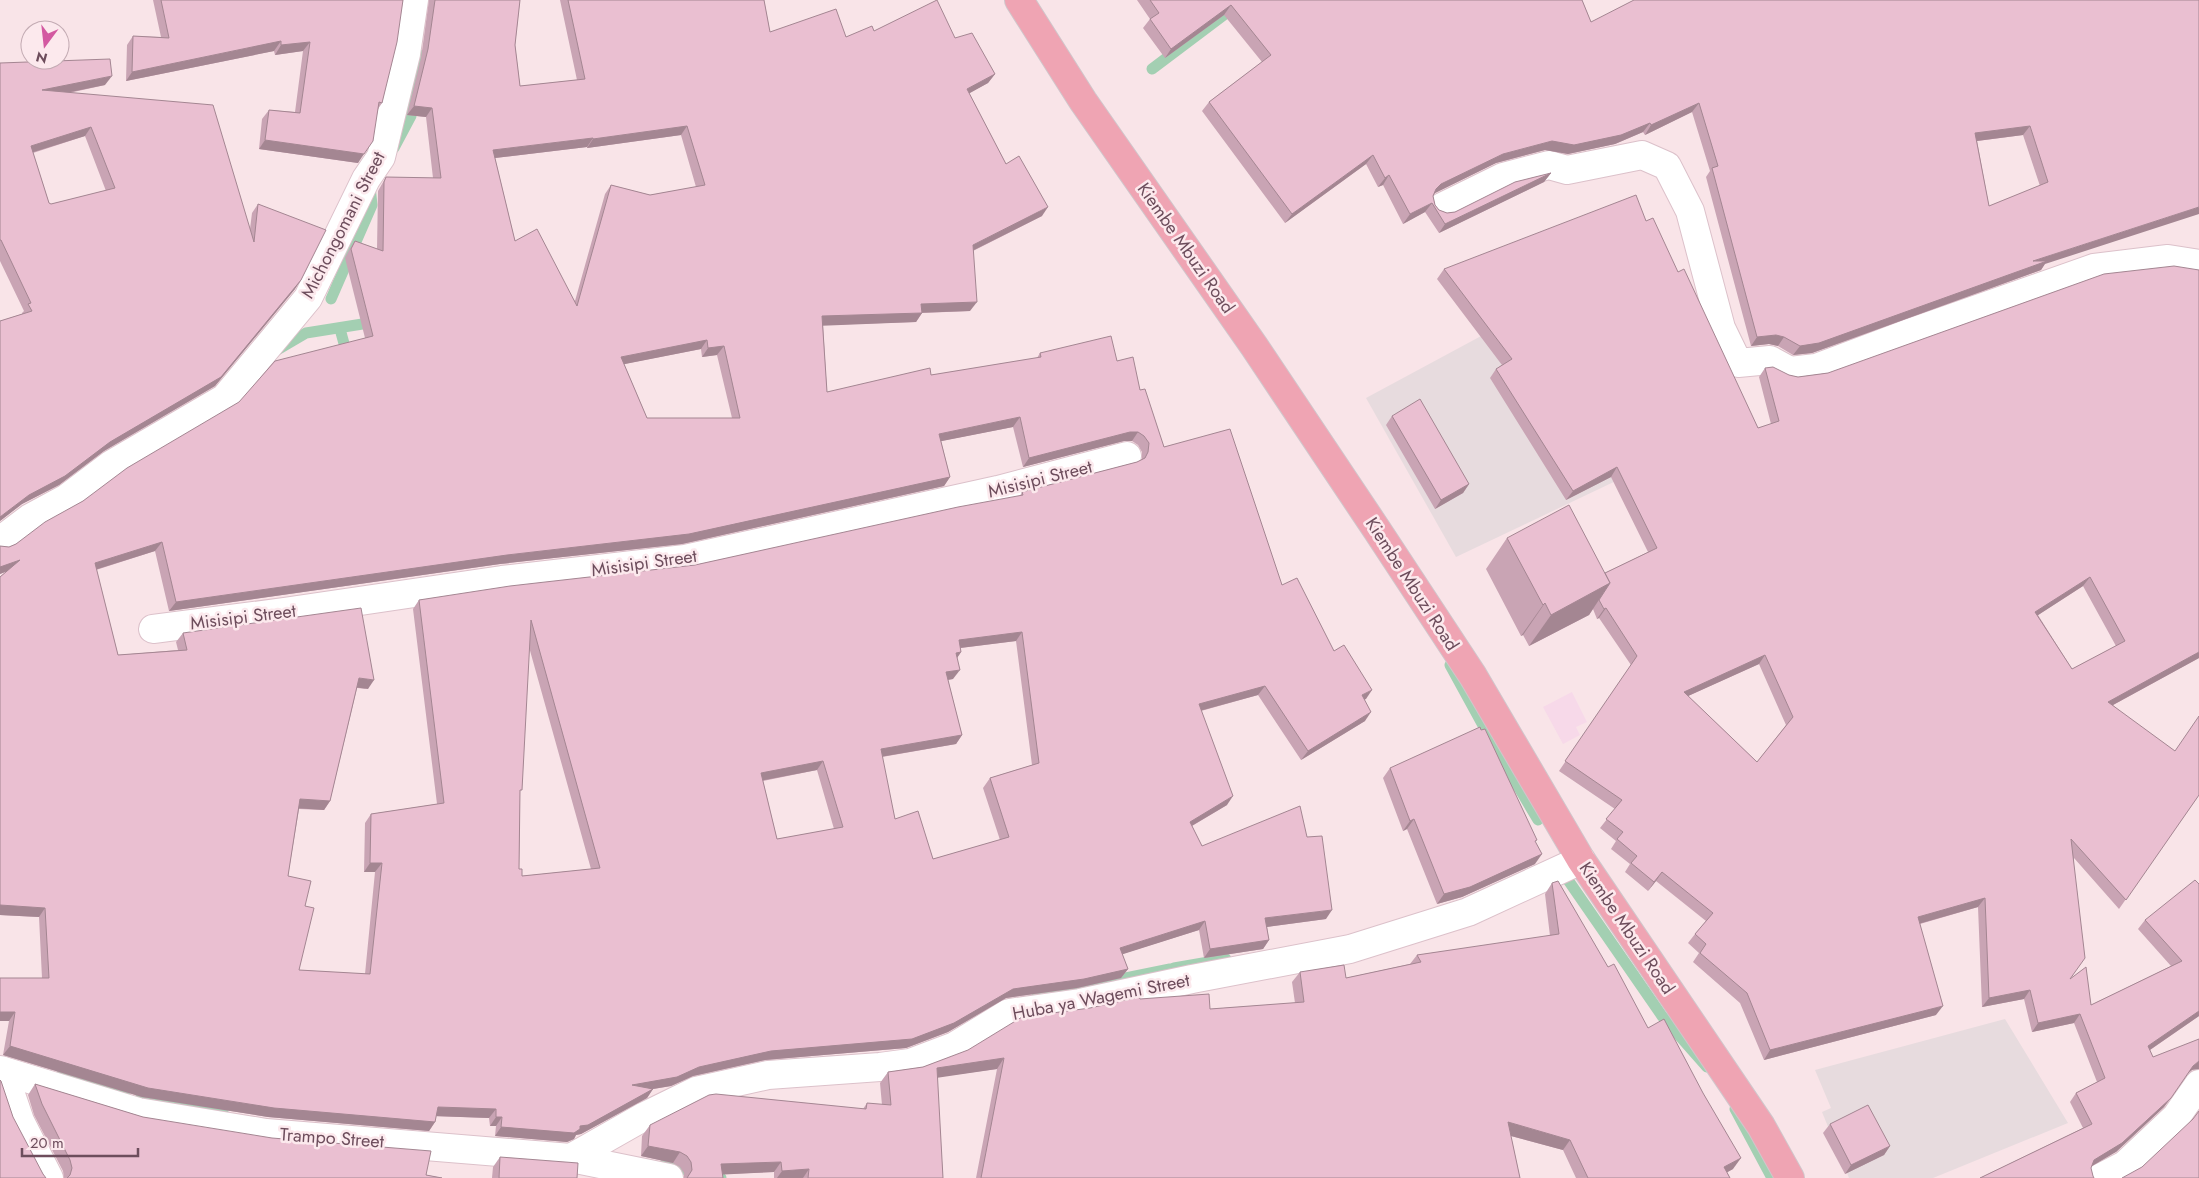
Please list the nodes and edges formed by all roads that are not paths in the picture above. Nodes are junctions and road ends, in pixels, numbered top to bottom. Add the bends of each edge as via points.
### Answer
1 (414, 0) edge
2 (1019, 0) edge
3 (1442, 207) dead end
4 (2199, 264) edge
5 (1127, 456) dead end
6 (0, 541) edge
7 (153, 629) dead end
8 (1581, 860) junction
9 (2, 1071) edge
10 (2199, 1084) edge
11 (571, 1158) junction
12 (49, 1178) edge
13 (668, 1178) edge
14 (1790, 1178) edge
15 (2100, 1178) edge

1 - 6 street, Michongomani Street via 406,54 381,157 366,179 308,298 225,398 112,464 67,498 30,518
2 - 8 main road, Kiembe Mbuzi Road via 1083,101 1254,346 1473,676
3 - 4 street via 1503,177 1549,165 1567,170 1642,154 1667,166 1690,211 1721,328 1738,363 1770,360 1790,370 1816,368 2094,268 2168,259
5 - 7 street, Misisipi Street via 998,490 685,559 502,580
8 - 11 street, Huba ya Wagemi Street via 1468,912 1350,949 1080,1003 1009,1013 955,1046 910,1063 768,1075 696,1091
8 - 14 main road, Kiembe Mbuzi Road via 1761,1126
9 - 11 street, Trampo Street via 138,1112 266,1133
9 - 12 street via 20,1121
10 - 15 street via 2176,1117 2125,1165
11 - 13 street, Trampo Street

